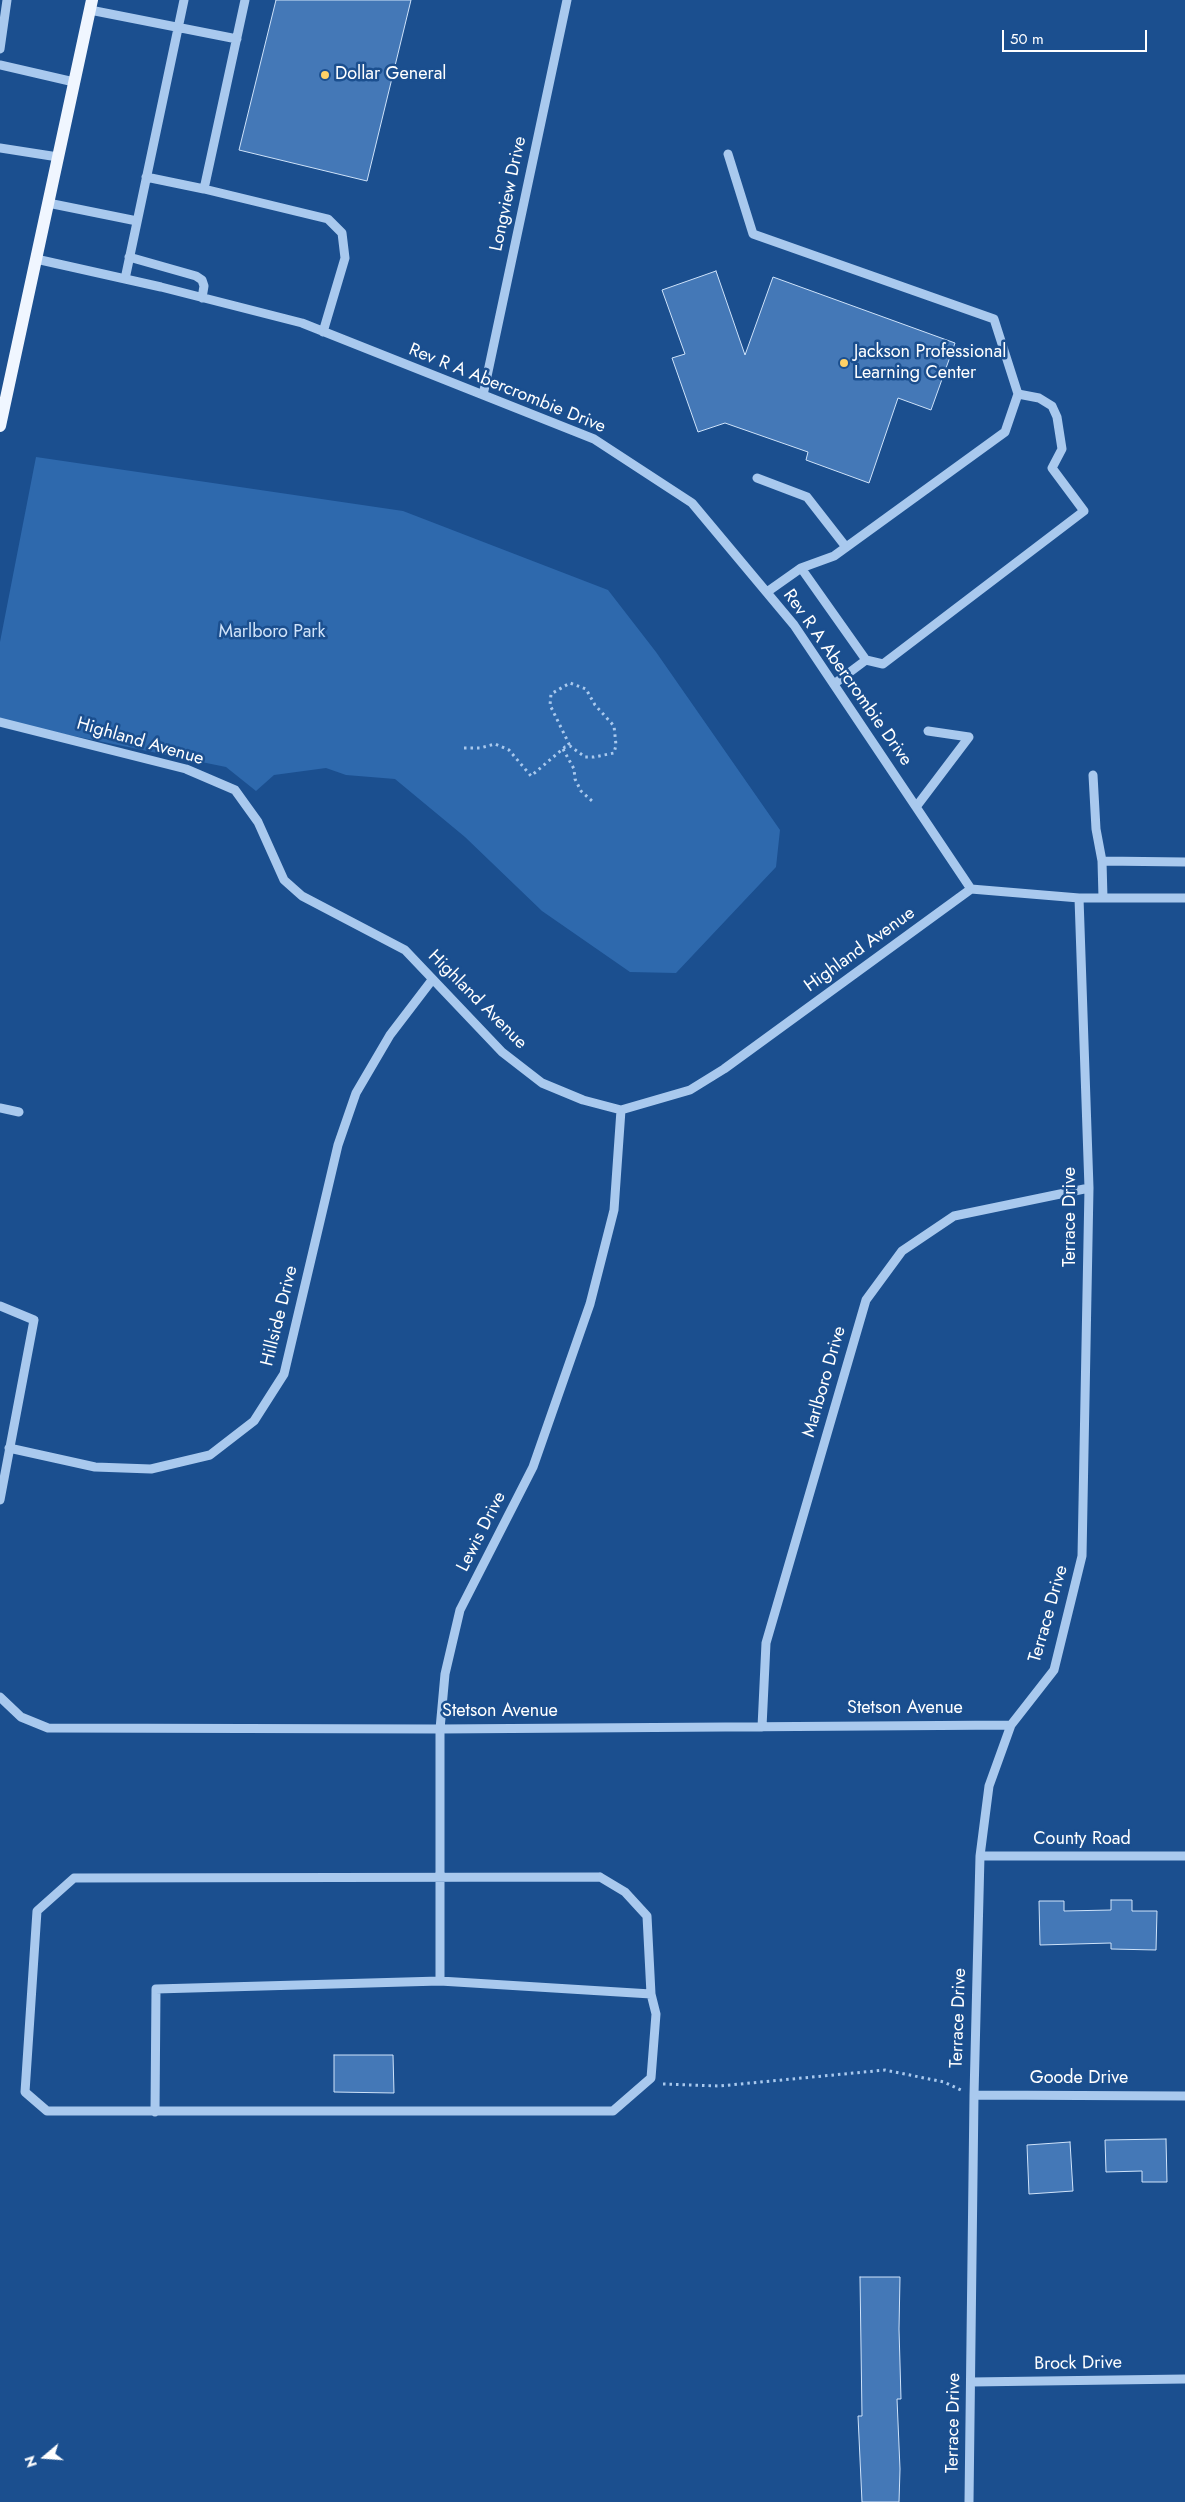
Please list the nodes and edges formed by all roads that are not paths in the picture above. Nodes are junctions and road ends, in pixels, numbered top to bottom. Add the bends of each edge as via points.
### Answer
1 (7, 0) edge
2 (184, 0) edge
3 (245, 0) edge
4 (567, 0) edge
5 (91, 5) edge
6 (178, 28) junction
7 (237, 39) junction
8 (0, 49) edge
9 (0, 65) edge
10 (74, 82) junction
11 (0, 148) edge
12 (728, 154) dead end
13 (58, 157) junction
14 (146, 177) junction
15 (204, 189) junction
16 (48, 203) junction
17 (137, 221) junction
18 (129, 258) junction
19 (36, 259) junction
20 (125, 279) junction
21 (202, 298) junction
22 (323, 332) junction
23 (1018, 394) junction
24 (483, 396) junction
25 (0, 426) edge
26 (757, 478) dead end
27 (846, 547) junction
28 (801, 568) junction
29 (767, 592) junction
30 (866, 660) junction
31 (834, 684) junction
32 (0, 722) edge
33 (928, 731) dead end
34 (1092, 775) dead end
35 (916, 807) junction
36 (1102, 861) junction
37 (1185, 862) edge
38 (971, 889) junction
39 (1079, 898) junction
40 (1103, 898) junction
41 (1185, 898) edge
42 (432, 980) junction
43 (0, 1108) edge
44 (621, 1110) junction
45 (19, 1112) dead end
46 (1089, 1188) junction
47 (0, 1306) edge
48 (9, 1448) junction
49 (0, 1500) edge
50 (0, 1698) edge
51 (1011, 1725) junction
52 (762, 1727) junction
53 (440, 1729) junction
54 (980, 1856) junction
55 (1185, 1856) edge
56 (441, 1876) junction
57 (440, 1981) junction
58 (651, 1994) junction
59 (974, 2095) junction
60 (1185, 2096) edge
61 (155, 2112) junction
62 (1185, 2379) edge
63 (971, 2382) junction
64 (969, 2502) edge

1 - 8 street
2 - 6 street
3 - 7 street
4 - 24 street, Longview Drive
5 - 6 street
5 - 10 main road
6 - 7 street
6 - 14 street
7 - 15 street
9 - 10 street
10 - 13 main road
11 - 13 street
12 - 23 street via 753,234 994,319
13 - 16 main road
14 - 15 street
14 - 17 street
15 - 22 street via 328,219 342,233 345,258
16 - 17 street
16 - 19 main road
17 - 18 street
18 - 20 street
18 - 21 street via 196,276 204,286
19 - 20 street, Rev R A Abercrombie Drive
19 - 25 main road
20 - 21 street, Rev R A Abercrombie Drive
21 - 22 street, Rev R A Abercrombie Drive via 302,323
22 - 24 street, Rev R A Abercrombie Drive
23 - 27 street via 1005,432
23 - 30 street via 1039,398 1052,406 1062,449 1052,468 1084,511 883,664
24 - 29 street, Rev R A Abercrombie Drive via 594,439 692,503
26 - 27 street via 807,497
27 - 28 street via 834,556
28 - 29 street
28 - 30 street
29 - 31 street, Rev R A Abercrombie Drive
30 - 31 street
31 - 35 street, Rev R A Abercrombie Drive
32 - 42 street, Highland Avenue via 186,769 236,790 258,822 284,880 302,896 405,950
33 - 35 street via 969,737
34 - 36 street
35 - 38 street, Rev R A Abercrombie Drive
36 - 37 street
36 - 40 street
38 - 39 street
38 - 44 street, Highland Avenue via 724,1069 690,1090
39 - 40 street
39 - 46 street, Terrace Drive
40 - 41 street
42 - 44 street, Highland Avenue via 502,1052 542,1083 583,1100
42 - 48 street, Hillside Drive via 390,1035 356,1093 338,1145 284,1374 254,1421 210,1455 151,1469 95,1467
43 - 45 street
44 - 53 street, Lewis Drive via 614,1210 590,1304 533,1467 460,1610 445,1674
46 - 51 street, Terrace Drive via 1082,1556 1054,1670
46 - 52 street, Marlboro Drive via 954,1216 902,1251 866,1300 766,1643
47 - 48 street via 34,1320
48 - 49 street
50 - 53 street, Stetson Avenue via 21,1717 48,1728
51 - 52 street, Stetson Avenue
51 - 54 street, Terrace Drive via 989,1786
52 - 53 street, Stetson Avenue
53 - 56 street, Lewis Drive
54 - 55 street, County Road
54 - 59 street, Terrace Drive
56 - 57 street, Lewis Drive
56 - 58 street via 600,1877 624,1892 647,1916
56 - 61 street via 74,1878 37,1911 25,2092 47,2111
57 - 58 street
57 - 61 street via 156,1989
58 - 61 street via 656,2014 652,2078 613,2111
59 - 60 street, Goode Drive
59 - 63 street, Terrace Drive
62 - 63 street, Brock Drive
63 - 64 street, Terrace Drive

